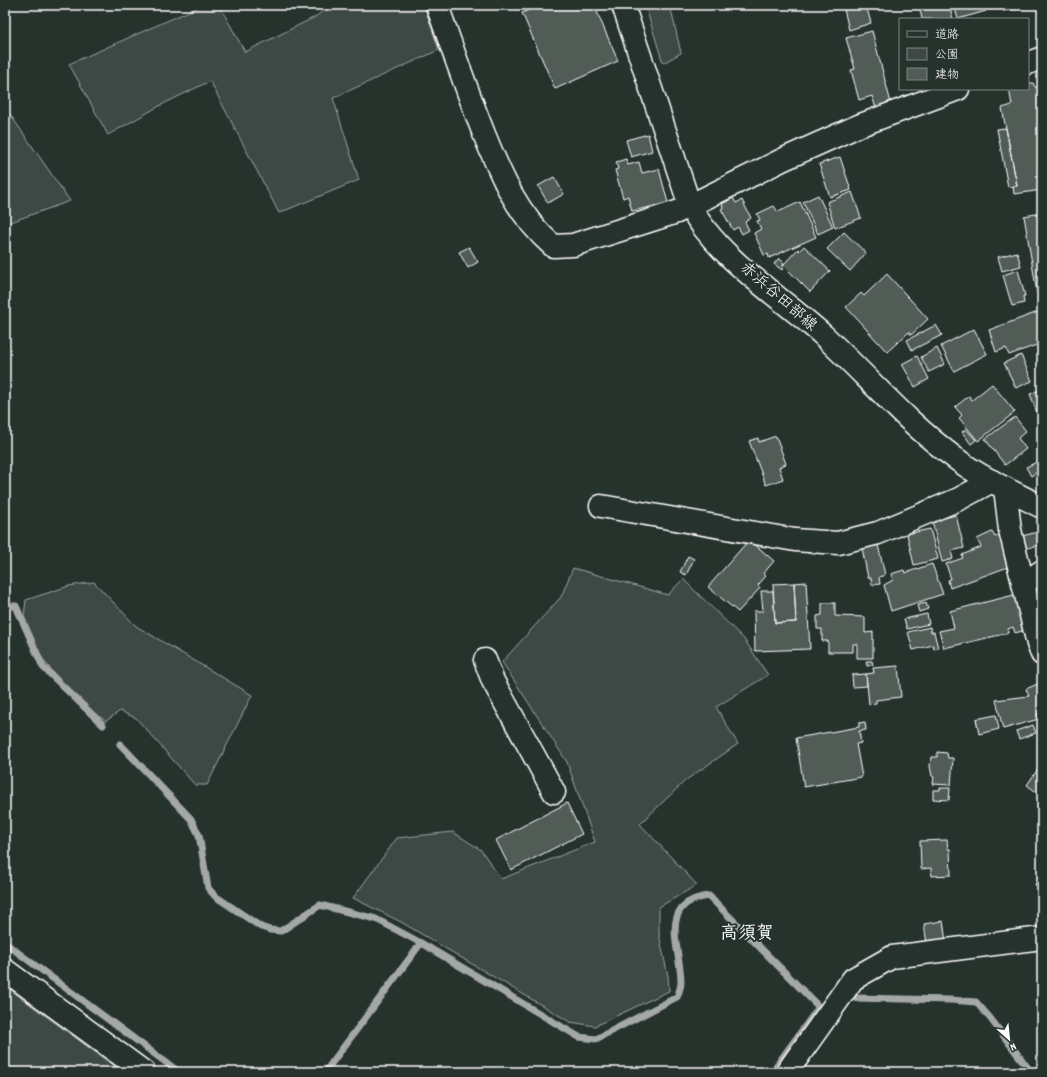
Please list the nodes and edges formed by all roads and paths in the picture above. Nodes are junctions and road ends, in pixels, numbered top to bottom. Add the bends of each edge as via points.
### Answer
1 (437, 5) edge
2 (624, 5) edge
3 (1042, 58) edge
4 (1029, 63) edge
5 (955, 90) edge
6 (690, 206) junction
7 (999, 485) junction
8 (601, 506) dead end
9 (1042, 507) edge
10 (1042, 571) edge
11 (1023, 584) junction
12 (1042, 654) edge
13 (484, 660) dead end
14 (554, 792) dead end
15 (1042, 938) edge
16 (5, 970) edge
17 (144, 1072) edge
18 (787, 1072) edge

1 - 6 street via 474,110 502,179 523,214 553,246 573,245
2 - 6 street, 赤浜谷田部線
3 - 4 street
5 - 6 street via 858,126 784,159
6 - 7 street, 赤浜谷田部線 via 709,235 741,266 824,336 908,420 956,459
7 - 8 street via 878,533 838,543 795,540
7 - 9 street, 赤浜谷田部線
7 - 11 street
10 - 11 street
11 - 12 street
13 - 14 street
15 - 18 street via 892,956 853,979
16 - 17 street

